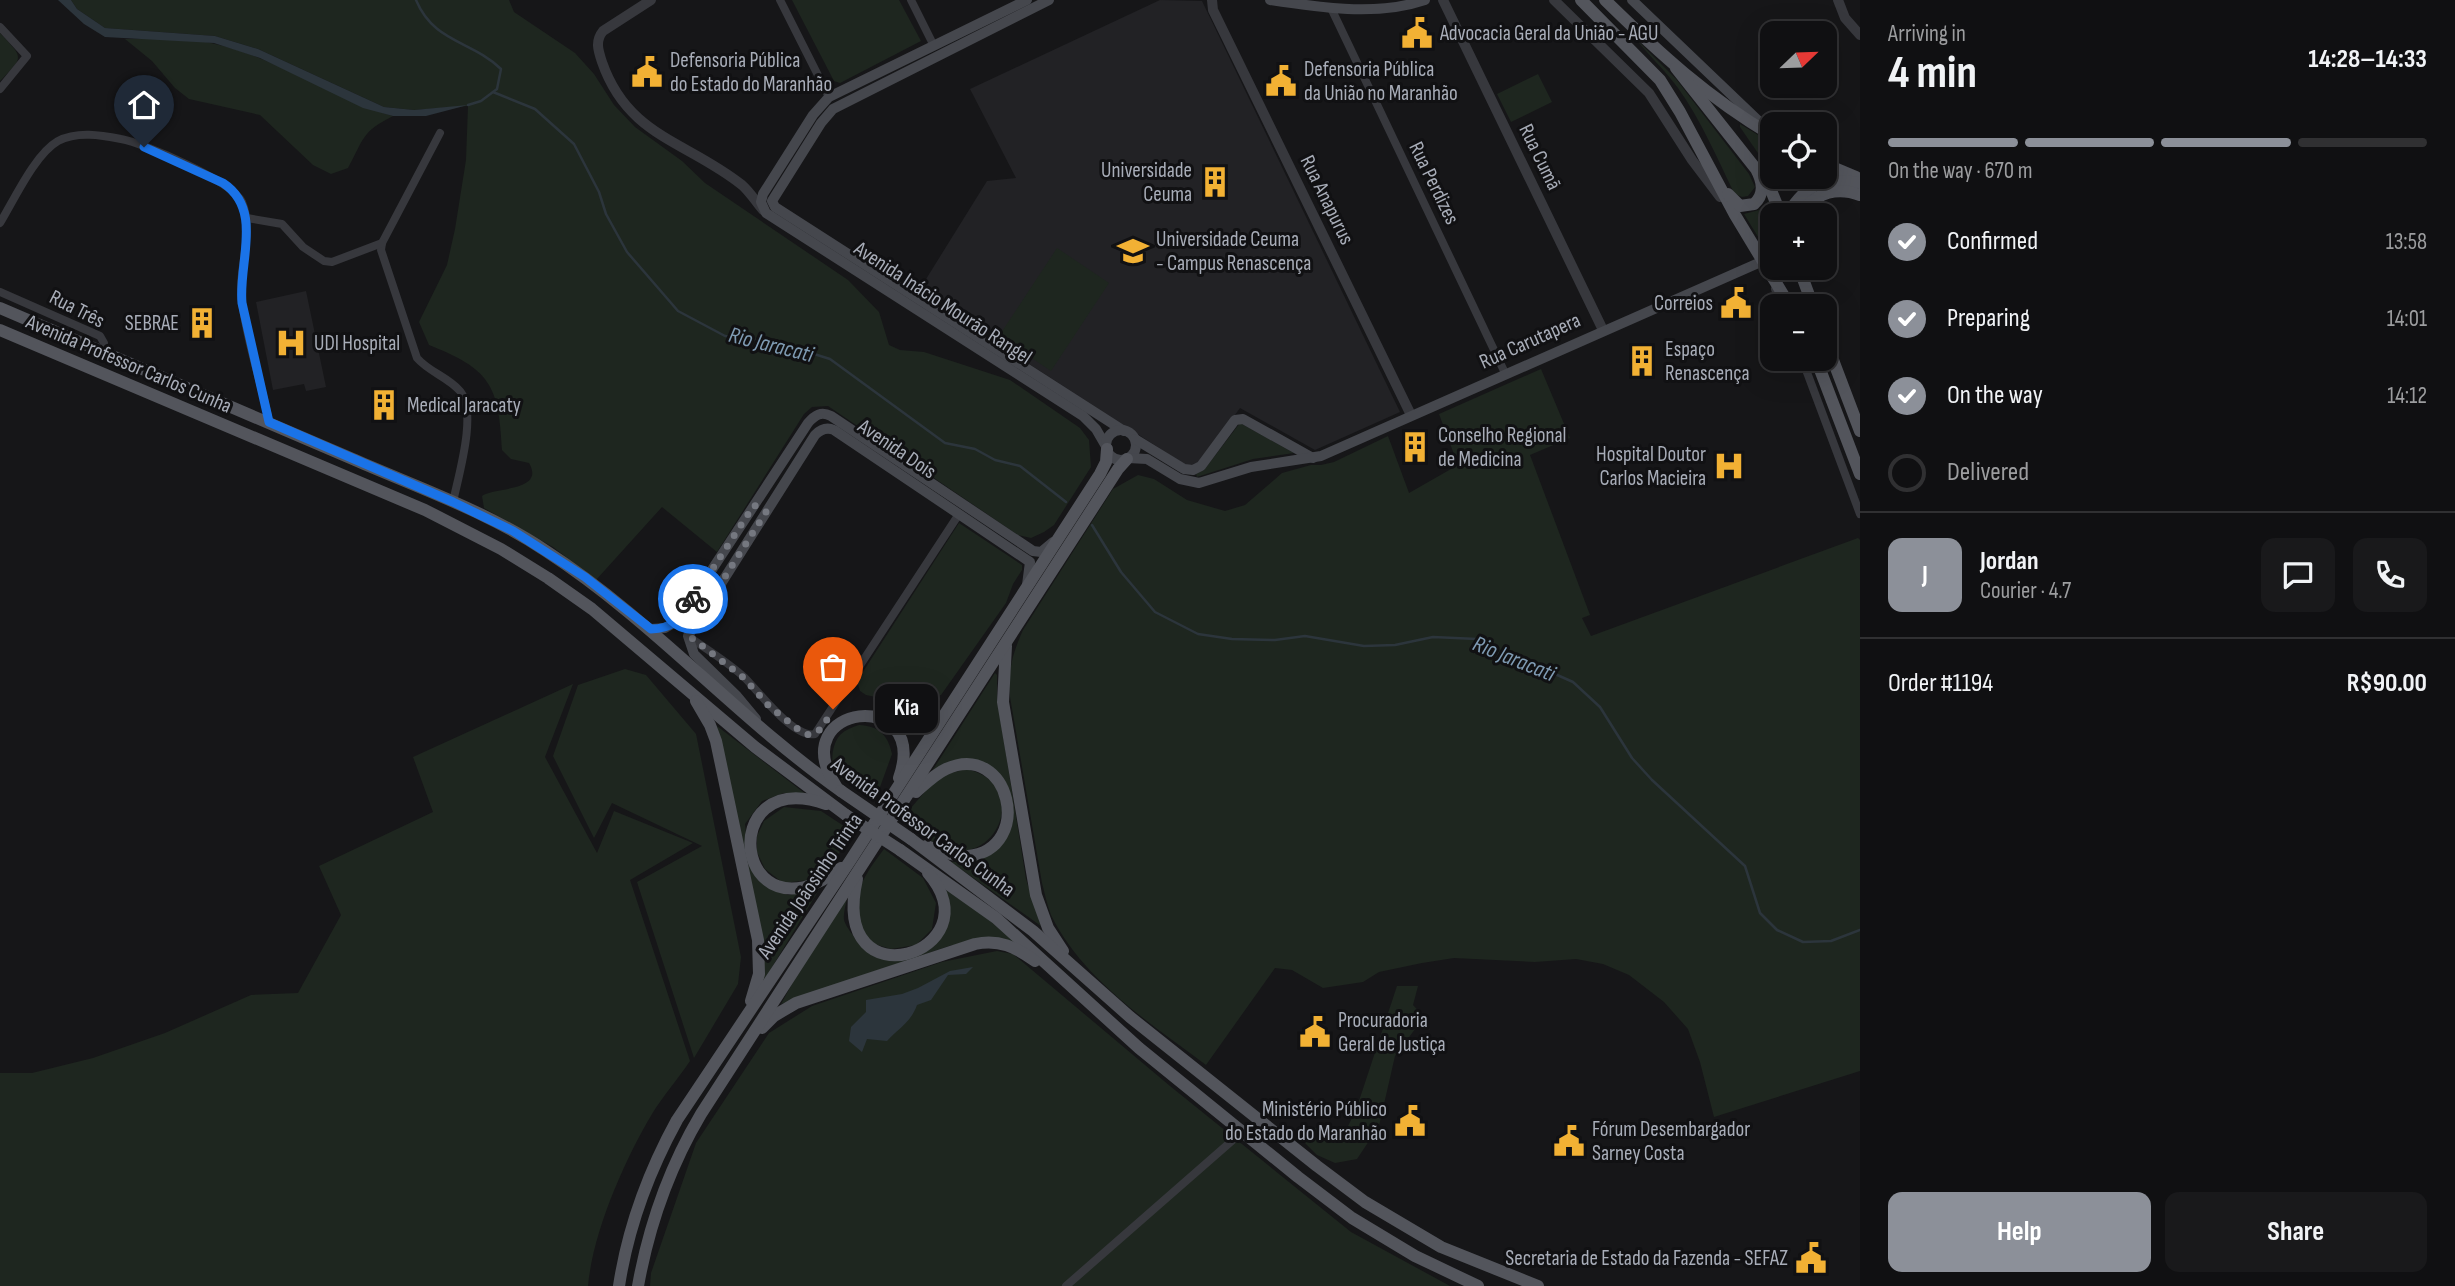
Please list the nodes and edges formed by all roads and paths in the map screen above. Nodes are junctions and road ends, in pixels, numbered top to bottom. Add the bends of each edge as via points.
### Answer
1 (651, 0) edge
2 (780, 0) edge
3 (911, 0) edge
4 (1027, 0) edge
5 (1049, 0) edge
6 (1212, 0) edge
7 (1270, 0) edge
8 (1425, 0) edge
9 (1443, 0) edge
10 (1554, 0) edge
11 (1581, 0) edge
12 (1632, 0) edge
13 (1838, 0) edge
14 (1609, 3) edge
15 (1331, 8) junction
16 (0, 27) edge
17 (1860, 35) edge
18 (934, 46) junction
19 (1676, 68) junction
20 (0, 89) edge
21 (830, 97) junction
22 (1680, 112) junction
23 (1760, 122) edge
24 (1760, 126) edge
25 (440, 133) dead end
26 (1837, 170) edge
27 (1860, 181) edge
28 (1860, 195) edge
29 (1776, 203) edge
30 (1796, 203) edge
31 (1809, 203) edge
32 (770, 209) junction
33 (1735, 215) junction
34 (247, 218) junction
35 (0, 223) edge
36 (382, 243) junction
37 (1760, 256) edge
38 (1760, 262) edge
39 (0, 292) edge
40 (26, 304) junction
41 (0, 308) edge
42 (21, 317) junction
43 (0, 330) edge
44 (1603, 330) junction
45 (102, 351) junction
46 (1806, 371) edge
47 (1821, 371) edge
48 (1837, 371) edge
49 (1505, 373) junction
50 (1411, 415) junction
51 (269, 422) junction
52 (1124, 431) junction
53 (1860, 431) edge
54 (1135, 439) junction
55 (1107, 448) junction
56 (1313, 458) junction
57 (1128, 459) junction
58 (1860, 474) edge
59 (453, 502) junction
60 (754, 505) junction
61 (766, 512) junction
62 (959, 514) junction
63 (1860, 514) edge
64 (1061, 535) junction
65 (1025, 590) junction
66 (651, 629) junction
67 (688, 635) junction
68 (1008, 639) junction
69 (686, 660) junction
70 (704, 665) junction
71 (683, 684) junction
72 (770, 738) junction
73 (841, 791) junction
74 (888, 803) junction
75 (903, 804) junction
76 (842, 812) junction
77 (914, 841) junction
78 (902, 852) junction
79 (855, 865) junction
80 (1087, 979) junction
81 (1083, 997) junction
82 (741, 1025) junction
83 (745, 1045) junction
84 (1241, 1132) junction
85 (619, 1286) edge
86 (638, 1286) edge
87 (1066, 1286) edge
88 (1478, 1286) edge
89 (1538, 1286) edge

1 - 32 street via 598,37 611,84 639,120 740,184
2 - 21 street
3 - 18 street
4 - 18 main road
5 - 32 main road via 832,108 773,197
6 - 50 street, Rua Anapurus
7 - 15 main road
8 - 15 main road via 1399,8
9 - 44 street, Rua Cumã
10 - 33 street via 1648,93
11 - 22 main road via 1653,71
12 - 23 main road
13 - 17 street
14 - 19 main road
15 - 49 street, Rua Perdizes
16 - 20 street via 27,58
18 - 21 main road
19 - 22 main road via 1756,169 1762,186 1754,204 1741,206 1729,197
19 - 24 main road
19 - 29 main road via 1753,155
21 - 32 main road via 813,115 763,194 761,202
22 - 33 main road
25 - 36 street
26 - 27 main road
27 - 30 main road via 1818,183
28 - 31 main road via 1827,192
32 - 52 main road, Avenida Inácio Mourão Rangel
32 - 55 main road, Avenida Inácio Mourão Rangel via 1083,416
33 - 37 main road
34 - 35 street via 233,190 208,175 125,139 75,135 57,142 42,156
34 - 36 street via 282,224 324,261
34 - 51 street via 242,303
36 - 59 street via 382,259 417,358 456,387 465,401 464,450
38 - 44 main road, Rua Carutapera
39 - 40 street, Rua Três
40 - 42 street, Rua Três
40 - 45 street, Rua Três via 100,336
41 - 42 main road, Avenida Professor Carlos Cunha
42 - 45 main road, Avenida Professor Carlos Cunha
43 - 71 main road, Avenida Professor Carlos Cunha via 460,527 548,578
44 - 49 main road, Rua Carutapera
45 - 51 main road, Avenida Professor Carlos Cunha
46 - 63 street
47 - 58 main road
48 - 53 main road
49 - 50 main road, Rua Carutapera
50 - 56 main road, Rua Carutapera
51 - 59 main road, Avenida Professor Carlos Cunha
52 - 54 main road
52 - 55 main road via 1112,433
54 - 56 main road via 1184,469 1196,470 1235,420 1242,419
54 - 57 main road via 1136,448
55 - 57 main road via 1115,458
55 - 64 main road, Avenida Joãosinho Trinta via 1104,468
56 - 57 main road via 1251,467 1199,483 1180,479 1143,458
57 - 68 main road, Avenida Joãosinho Trinta
59 - 66 main road, Avenida Professor Carlos Cunha via 544,549
60 - 61 main road
60 - 64 main road, Avenida Dois via 808,423 824,413 1033,551 1043,551
60 - 66 main road, Avenida Dois via 679,620
61 - 62 main road, Avenida Dois via 815,435 828,428
61 - 67 main road, Avenida Dois
62 - 65 main road, Avenida Dois via 1030,562
62 - 67 street via 817,732 804,734 744,678
64 - 65 main road, Avenida Joãosinho Trinta
65 - 74 main road, Avenida Joãosinho Trinta
66 - 69 main road, Avenida Professor Carlos Cunha
67 - 70 main road via 690,648
68 - 75 main road, Avenida Joãosinho Trinta
68 - 80 main road via 1003,702 1036,895 1053,939
69 - 70 main road
69 - 72 main road, Avenida Professor Carlos Cunha
70 - 72 main road
71 - 76 main road, Avenida Professor Carlos Cunha via 755,747
71 - 82 main road via 716,741 758,940 759,974
72 - 73 main road, Avenida Professor Carlos Cunha
73 - 74 main road via 826,763 828,739 836,725 847,719 873,716 897,733 903,754 902,771
73 - 77 main road, Avenida Professor Carlos Cunha, bridge
74 - 79 main road, Avenida Joãosinho Trinta
75 - 77 main road via 938,774 959,765 994,775 1006,795 1005,828 995,843 979,853 960,856
75 - 79 main road, Avenida Joãosinho Trinta
76 - 78 main road, Avenida Professor Carlos Cunha, bridge
76 - 79 main road via 801,798 774,803 754,824 751,856 765,877 795,890
77 - 80 main road, Avenida Professor Carlos Cunha via 1033,931
78 - 79 main road via 931,877 944,912 935,938 907,956 879,952 860,936 853,914
78 - 81 main road, Avenida Professor Carlos Cunha via 996,918
79 - 82 main road, Avenida Joãosinho Trinta
79 - 83 main road, Avenida Joãosinho Trinta
80 - 89 main road, Avenida Professor Carlos Cunha via 1207,1080 1385,1215 1454,1253
81 - 83 main road via 1022,951 984,942 796,1003 774,1016
81 - 84 main road, Avenida Professor Carlos Cunha
82 - 85 main road, Avenida Joãosinho Trinta via 677,1120 653,1166 636,1208
83 - 86 main road, Avenida Joãosinho Trinta via 677,1157 653,1218
84 - 87 street
84 - 88 main road, Avenida Professor Carlos Cunha via 1352,1218 1415,1256

